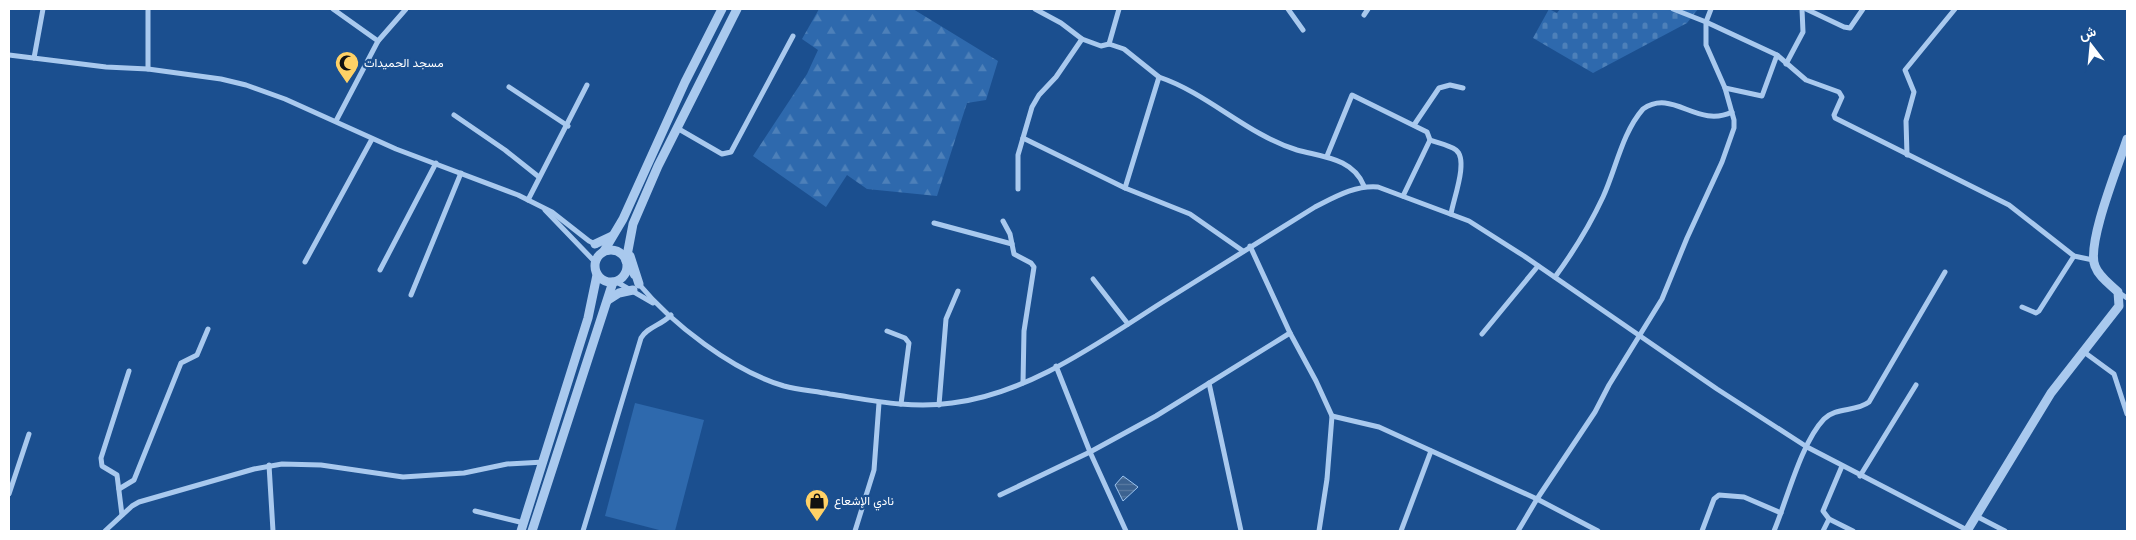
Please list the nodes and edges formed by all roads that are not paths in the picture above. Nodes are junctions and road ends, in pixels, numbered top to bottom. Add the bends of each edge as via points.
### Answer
1 (43, 9) edge
2 (148, 9) edge
3 (333, 9) edge
4 (406, 9) edge
5 (722, 9) edge
6 (737, 9) edge
7 (1035, 9) edge
8 (1119, 9) edge
9 (1288, 9) edge
10 (1368, 9) edge
11 (1673, 9) edge
12 (1710, 9) edge
13 (1804, 9) edge
14 (1863, 9) edge
15 (1955, 9) edge
16 (1364, 15) dead end
17 (1706, 22) junction
18 (1303, 30) dead end
19 (793, 36) dead end
20 (1082, 40) junction
21 (378, 41) junction
22 (1109, 44) junction
23 (9, 55) edge
24 (1777, 56) junction
25 (34, 58) junction
26 (1786, 64) junction
27 (148, 69) junction
28 (1159, 77) junction
29 (588, 85) dead end
30 (509, 87) dead end
31 (1463, 88) dead end
32 (1724, 88) junction
33 (1732, 112) junction
34 (454, 116) dead end
35 (336, 121) junction
36 (568, 126) junction
37 (1414, 126) junction
38 (677, 128) junction
39 (1023, 138) junction
40 (372, 139) junction
41 (2127, 139) edge
42 (1430, 140) junction
43 (1327, 156) junction
44 (1907, 156) junction
45 (436, 163) junction
46 (461, 173) junction
47 (539, 177) junction
48 (1364, 186) junction
49 (1126, 188) junction
50 (1018, 189) dead end
51 (1403, 196) junction
52 (528, 200) junction
53 (543, 208) junction
54 (1451, 214) junction
55 (1003, 221) dead end
56 (934, 223) dead end
57 (615, 234) junction
58 (628, 242) junction
59 (595, 244) junction
60 (1012, 244) junction
61 (1250, 246) junction
62 (604, 251) junction
63 (1243, 251) junction
64 (2074, 256) junction
65 (2093, 260) junction
66 (305, 262) dead end
67 (595, 262) junction
68 (626, 263) junction
69 (1538, 266) junction
70 (380, 270) dead end
71 (1945, 272) dead end
72 (597, 275) junction
73 (1555, 277) junction
74 (1093, 278) dead end
75 (614, 281) junction
76 (636, 287) junction
77 (958, 291) dead end
78 (2118, 292) junction
79 (411, 295) dead end
80 (2127, 298) edge
81 (608, 300) junction
82 (2022, 307) dead end
83 (671, 315) junction
84 (1128, 324) junction
85 (208, 329) dead end
86 (887, 331) dead end
87 (1290, 333) junction
88 (1482, 334) dead end
89 (1639, 336) junction
90 (2084, 352) junction
91 (1056, 366) junction
92 (129, 371) dead end
93 (1023, 383) junction
94 (1209, 383) junction
95 (1916, 385) dead end
96 (879, 403) junction
97 (901, 404) junction
98 (939, 405) junction
99 (2127, 414) edge
100 (1332, 416) junction
101 (29, 434) dead end
102 (1807, 447) junction
103 (1431, 451) junction
104 (1090, 452) junction
105 (544, 462) junction
106 (269, 465) junction
107 (1842, 466) junction
108 (1860, 476) junction
109 (120, 489) junction
110 (9, 494) edge
111 (1000, 495) dead end
112 (1537, 499) junction
113 (475, 511) dead end
114 (1781, 513) junction
115 (122, 514) junction
116 (1976, 516) junction
117 (1829, 519) junction
118 (522, 527) edge
119 (105, 531) edge
120 (274, 531) edge
121 (532, 531) edge
122 (583, 531) edge
123 (855, 531) edge
124 (1125, 531) edge
125 (1241, 531) edge
126 (1319, 531) edge
127 (1401, 531) edge
128 (1518, 531) edge
129 (1598, 531) edge
130 (1702, 531) edge
131 (1774, 531) edge
132 (1823, 531) edge
133 (1853, 531) edge
134 (1967, 531) edge
135 (2005, 531) edge

1 - 25 street
2 - 27 street
3 - 21 street
4 - 21 street
5 - 57 street
6 - 38 street
7 - 20 street via 1061,23
8 - 22 street
9 - 18 street
10 - 16 street
11 - 17 street
12 - 17 street
13 - 14 street via 1850,28
13 - 26 street via 1803,32
15 - 44 street via 1906,70 1914,92 1906,121
17 - 24 street
17 - 32 street via 1706,45
19 - 38 street via 731,152 722,154
20 - 22 street via 1101,46
20 - 39 street via 1035,100
21 - 35 street
22 - 28 street via 1130,52
23 - 25 street
24 - 26 street
24 - 32 street via 1762,96
25 - 27 street
26 - 44 street via 1806,80 1842,94 1835,118
27 - 35 street via 246,85
28 - 43 street via 1182,85 1268,139 1297,150
28 - 49 street
29 - 36 street
30 - 36 street
31 - 37 street via 1450,85 1439,88
32 - 33 street
33 - 73 street via 1712,118 1659,103 1643,109 1619,153 1583,238
33 - 89 street via 1734,128 1722,162 1662,299
34 - 47 street
35 - 40 street
36 - 47 street
37 - 42 street via 1427,132
37 - 43 street via 1352,95
38 - 58 street via 633,224
39 - 49 street
39 - 50 street via 1017,167
40 - 45 street
40 - 66 street
41 - 65 street via 2092,249
42 - 51 street
42 - 54 street via 1456,150 1461,158 1460,179
43 - 48 street via 1356,172
44 - 64 street via 2009,205
45 - 46 street
45 - 70 street
46 - 52 street
46 - 79 street
47 - 52 street
48 - 51 street via 1378,187
48 - 61 street via 1315,207
49 - 63 street via 1190,214
51 - 54 street
52 - 53 street
53 - 59 street
53 - 67 street
54 - 69 street via 1469,221
55 - 60 street
56 - 60 street
57 - 59 street
57 - 62 street
58 - 68 street
58 - 76 street
59 - 62 street
60 - 93 street via 1015,256 1034,267 1024,331
61 - 63 street
61 - 87 street
62 - 67 street
62 - 68 street via 617,251
63 - 84 street
64 - 65 street
64 - 82 street via 2039,312
65 - 78 street via 2099,273
67 - 72 street
68 - 75 street via 622,277
68 - 76 street
69 - 73 street
69 - 88 street
71 - 102 street via 1869,402 1861,408 1834,412 1824,419
72 - 75 street
72 - 105 street via 588,318
73 - 89 street
74 - 84 street
75 - 76 street
75 - 81 street
76 - 81 street
76 - 83 street
77 - 98 street via 946,319
78 - 80 street
78 - 90 street via 2119,306
81 - 121 street
83 - 96 street via 732,363 771,381
83 - 122 street via 660,325 647,330 641,338
84 - 91 street
85 - 109 street via 197,354 181,363 134,480
86 - 97 street via 909,343
87 - 94 street
87 - 100 street
89 - 102 street
89 - 112 street via 1595,412
90 - 99 street via 2114,374
90 - 116 street via 2051,393
91 - 93 street
91 - 104 street
92 - 109 street via 101,458 102,466 117,475
93 - 98 street via 967,401
94 - 104 street
94 - 125 street
95 - 108 street
96 - 97 street
96 - 123 street via 874,470
97 - 98 street
100 - 103 street via 1379,427
100 - 126 street
101 - 110 street
102 - 107 street
102 - 114 street
103 - 112 street
103 - 127 street
104 - 111 street
104 - 124 street
105 - 106 street via 403,477 312,464
105 - 118 street
106 - 115 street via 138,502
106 - 120 street
107 - 108 street
107 - 117 street via 1824,508
108 - 134 street
109 - 115 street
112 - 128 street
112 - 129 street
113 - 118 street
114 - 130 street via 1744,497 1719,494
114 - 131 street
115 - 119 street
116 - 134 street
116 - 135 street
117 - 132 street
117 - 133 street

